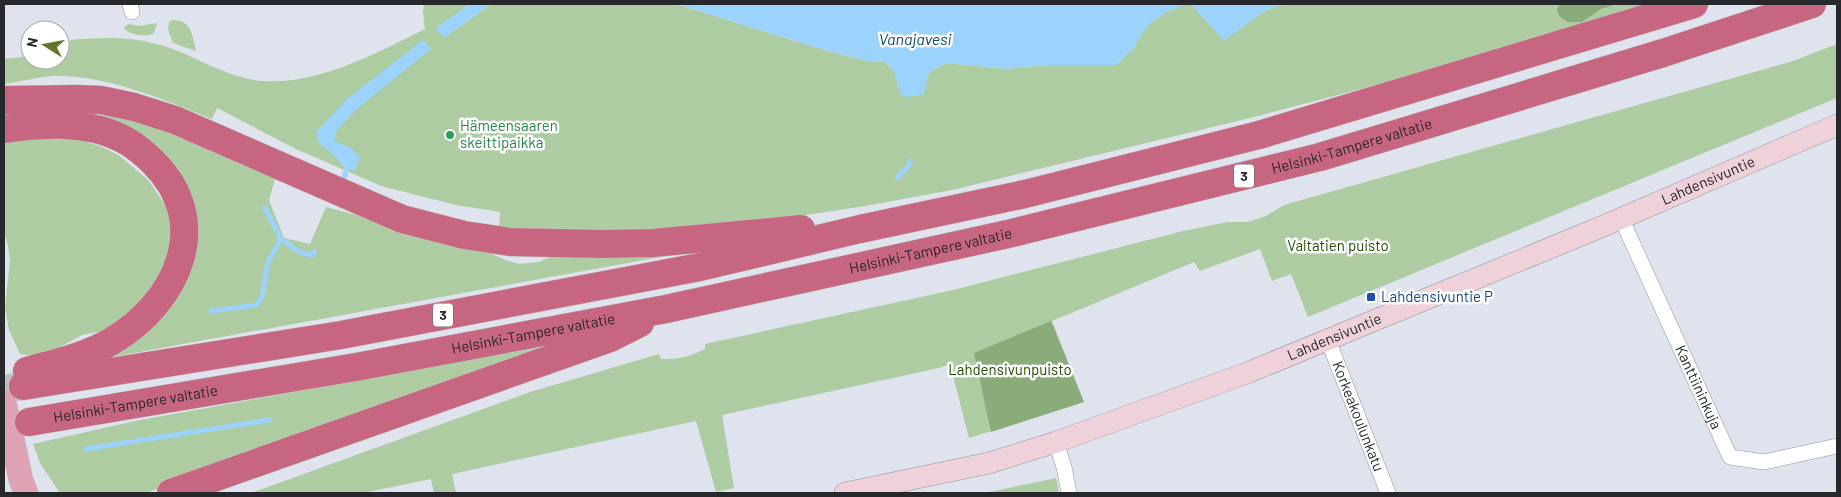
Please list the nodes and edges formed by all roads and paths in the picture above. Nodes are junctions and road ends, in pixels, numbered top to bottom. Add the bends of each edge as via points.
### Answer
1 (1694, 4) edge
2 (1812, 4) edge
3 (4, 100) edge
4 (1837, 125) edge
5 (4, 128) edge
6 (1621, 218) junction
7 (860, 228) junction
8 (666, 309) junction
9 (1328, 340) junction
10 (15, 387) edge
11 (29, 422) dead end
12 (1056, 442) junction
13 (1837, 446) edge
14 (26, 493) edge
15 (172, 493) edge
16 (845, 493) edge
17 (1068, 493) edge
18 (1388, 493) edge

1 - 7 highway, 3 via 1259,135 1025,194
2 - 8 highway, Helsinki-Tampere valtatie / 3 via 1320,157 1008,234
3 - 7 highway via 102,100 134,107 175,120 402,219 464,235 510,242 653,243 815,228
4 - 6 main road, Lahdensivuntie
5 - 10 highway via 75,126 122,138 148,158 170,182 182,209 184,229 183,249 175,277 153,309 112,341
6 - 9 main road, Lahdensivuntie
6 - 13 street, Kanttiininkuja via 1730,457 1764,462
7 - 10 highway, 3 via 700,266 361,331
8 - 11 highway, Helsinki-Tampere valtatie / 3 via 356,367
8 - 15 highway via 610,338
9 - 12 main road, Lahdensivuntie
9 - 18 street, Korkeakoulunkatu
10 - 14 main road via 21,480
12 - 16 main road, Lahdensivuntie via 990,463
12 - 17 street

